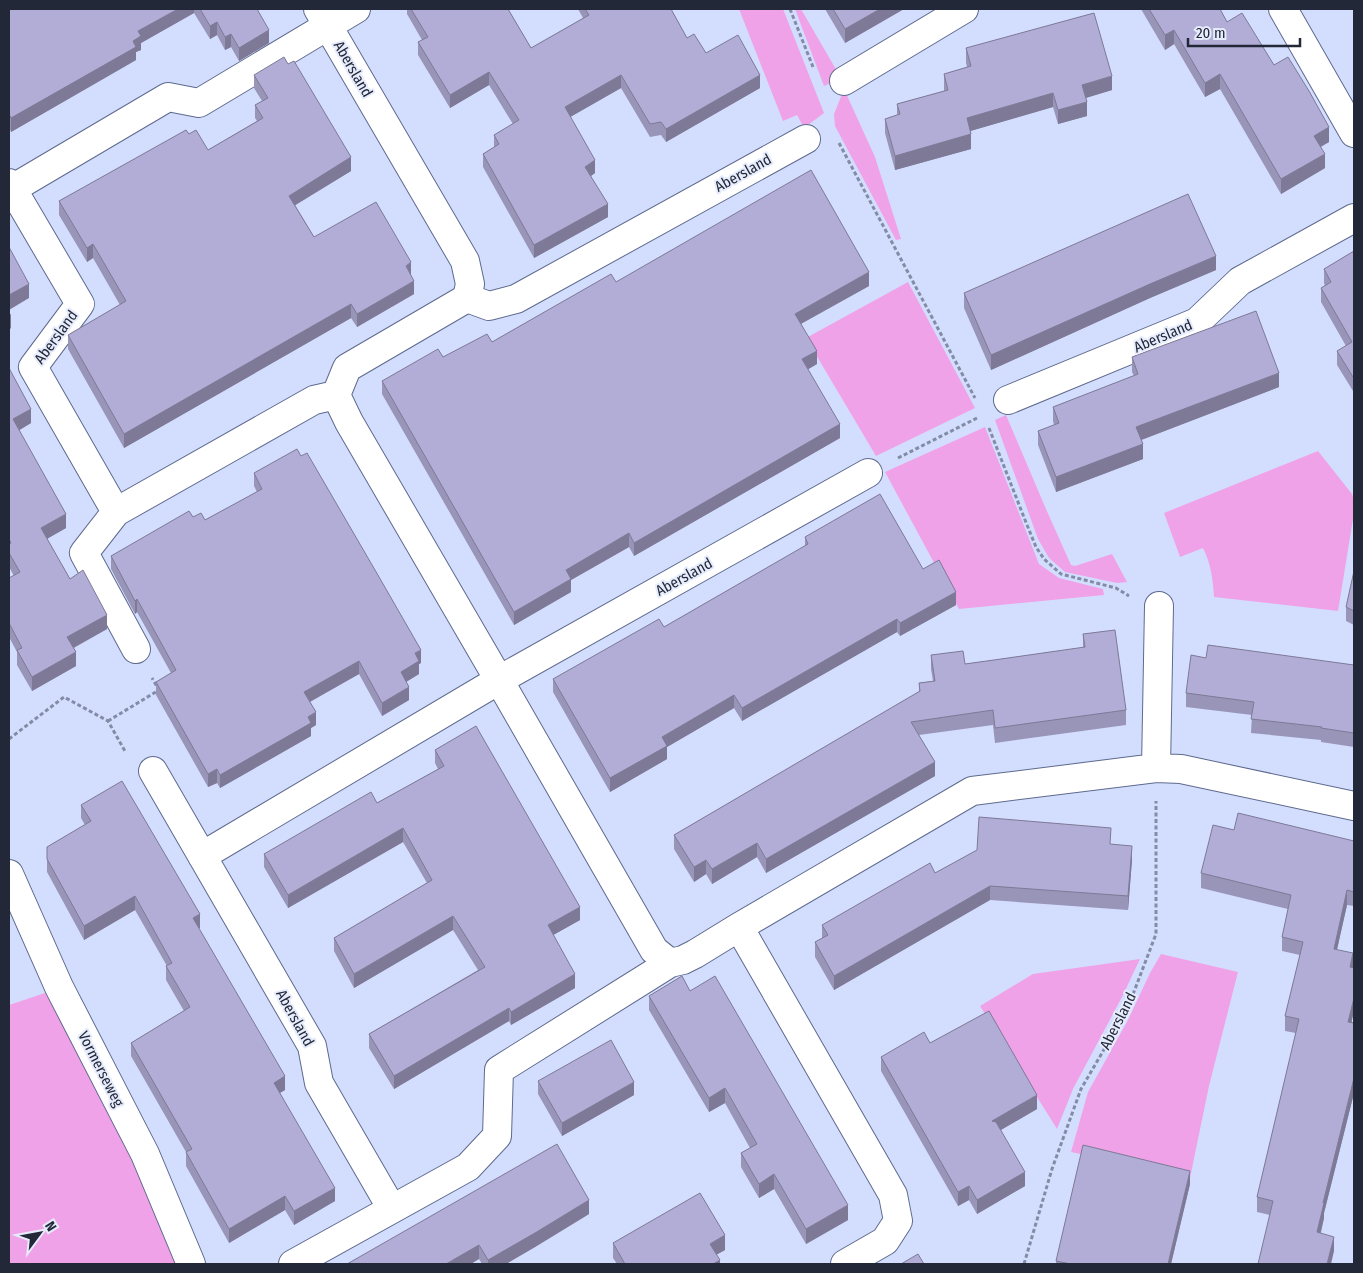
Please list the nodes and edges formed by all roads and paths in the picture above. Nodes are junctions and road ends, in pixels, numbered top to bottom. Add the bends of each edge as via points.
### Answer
1 (356, 9) edge
2 (790, 9) edge
3 (964, 9) edge
4 (1283, 9) edge
5 (323, 17) edge
6 (816, 73) dead end
7 (844, 81) dead end
8 (1354, 133) edge
9 (806, 139) dead end
10 (839, 143) dead end
11 (11, 186) edge
12 (1354, 218) edge
13 (467, 298) junction
14 (336, 396) junction
15 (1008, 400) joint
16 (984, 415) junction
17 (868, 473) joint
18 (116, 512) junction
19 (1159, 615) joint
20 (136, 649) joint
21 (499, 680) junction
22 (108, 721) junction
23 (9, 739) edge
24 (1156, 768) junction
25 (153, 770) joint
26 (1354, 806) edge
27 (202, 856) junction
28 (9, 874) edge
29 (739, 927) junction
30 (670, 963) junction
31 (392, 1209) junction
32 (191, 1264) edge
33 (293, 1264) edge
34 (845, 1264) edge
35 (1024, 1264) edge

1 - 5 street, Abersland
2 - 6 path
3 - 7 street
4 - 8 street
5 - 11 street, Abersland via 199,103 168,98
5 - 13 street, Abersland via 465,261 470,284
9 - 13 street, Abersland via 516,299 489,306
10 - 16 path
11 - 18 street, Abersland via 80,304 33,367
12 - 15 street, Abersland via 1240,281 1197,322
13 - 14 street via 347,368
14 - 18 street via 314,400
14 - 21 street
15 - 16 path
16 - 17 path
16 - 19 path via 1036,547 1044,559 1061,574 1116,588
17 - 21 street, Abersland
18 - 20 street via 84,553
19 - 24 street
20 - 22 path via 159,690
21 - 27 street, Abersland
21 - 30 street via 654,950
22 - 23 path via 64,697
22 - 25 path via 133,767
24 - 26 street via 1182,769
24 - 29 street via 972,791
24 - 35 path, Abersland via 1156,934 1127,1010 1081,1089 1052,1168
25 - 27 street, Abersland
27 - 31 street, Abersland via 312,1046 319,1083
28 - 32 street, Vormerseweg via 59,987 145,1154
29 - 30 street via 695,954
29 - 34 street via 893,1195 898,1222 885,1241
30 - 31 street via 499,1070 497,1136 468,1167
31 - 33 street

